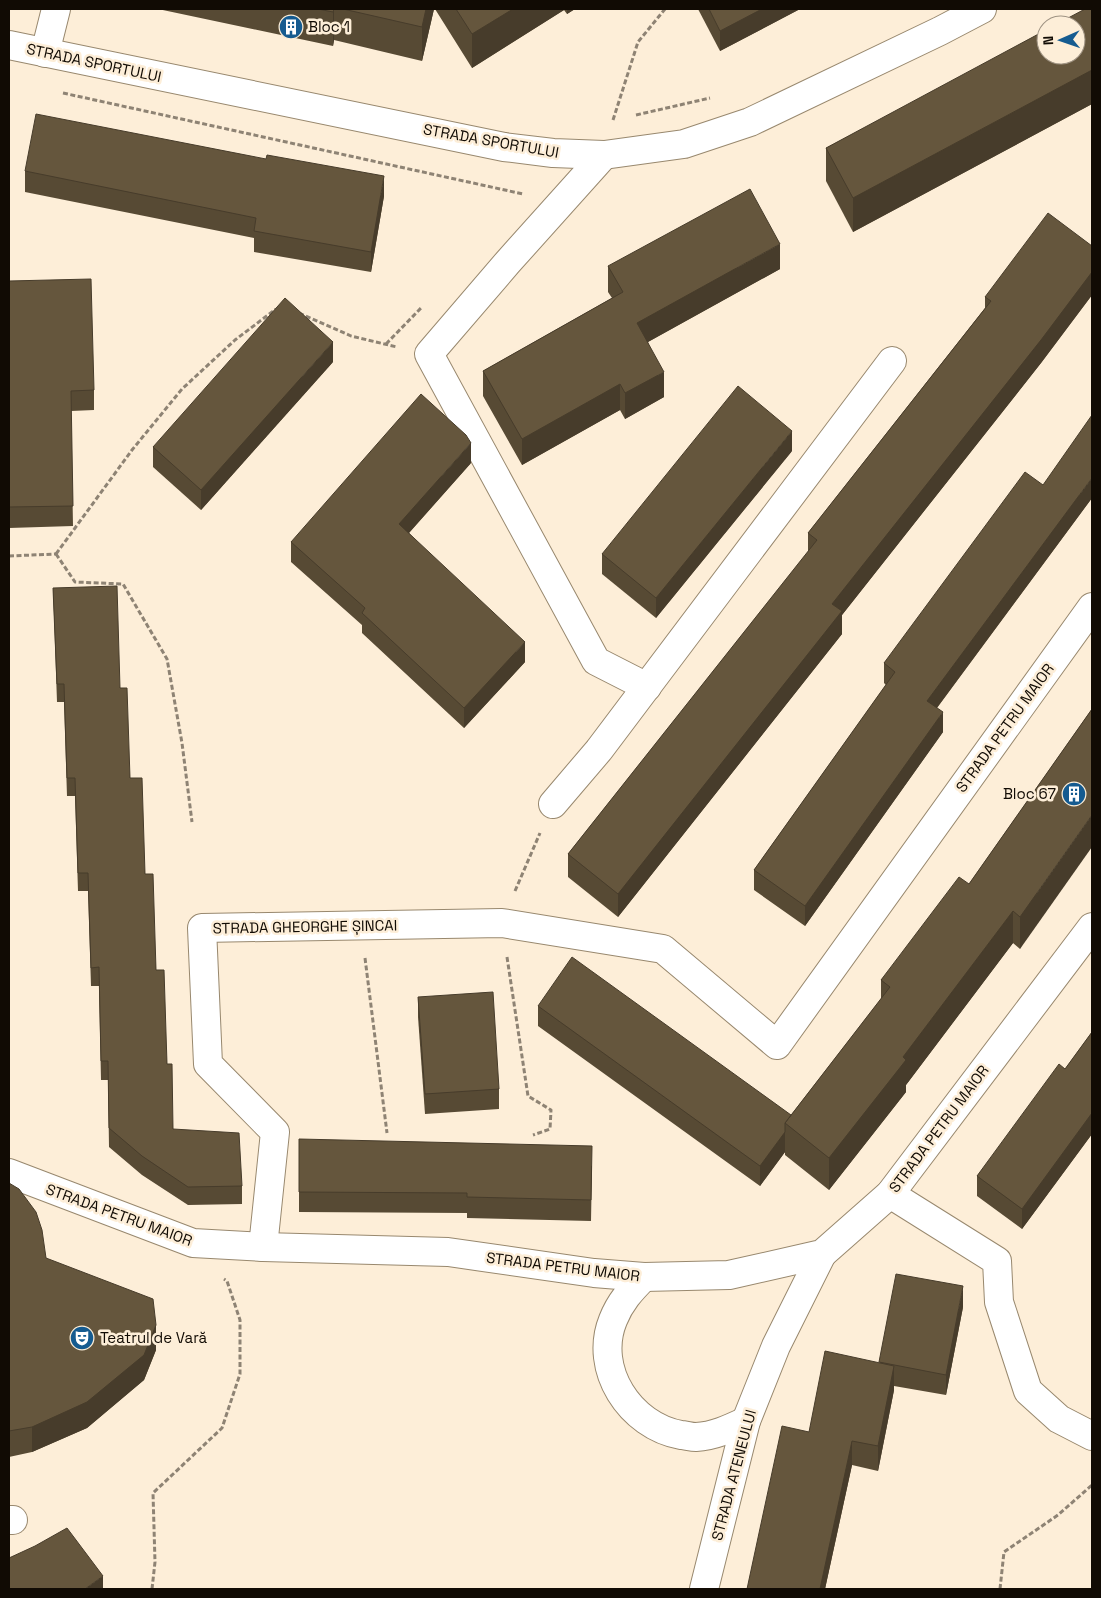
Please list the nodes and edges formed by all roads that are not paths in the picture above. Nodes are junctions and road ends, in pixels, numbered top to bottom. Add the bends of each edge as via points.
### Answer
1 (56, 9) edge
2 (982, 9) edge
3 (9, 45) edge
4 (45, 53) junction
5 (604, 155) junction
6 (892, 361) dead end
7 (1092, 607) edge
8 (647, 687) junction
9 (553, 804) road end
10 (1092, 927) edge
11 (663, 949) joint
12 (9, 1173) edge
13 (890, 1194) junction
14 (263, 1247) junction
15 (822, 1254) junction
16 (644, 1277) junction
17 (746, 1421) junction
18 (1092, 1436) edge
19 (704, 1589) edge

1 - 4 street
2 - 5 street, STRADA SPORTULUI via 750,122 684,144
3 - 4 street, STRADA SPORTULUI
4 - 5 street, STRADA SPORTULUI via 504,146 553,153
5 - 8 street via 429,354 596,661
6 - 8 street
7 - 11 street, STRADA PETRU MAIOR via 777,1045
8 - 9 street
10 - 13 street, STRADA PETRU MAIOR
11 - 14 street, STRADA GHEORGHE ȘINCAI via 502,923 202,928 208,1064 275,1132
12 - 14 street, STRADA PETRU MAIOR via 192,1244
13 - 15 street, STRADA PETRU MAIOR
13 - 18 street via 996,1262 999,1302 1028,1391 1059,1419
14 - 16 street, STRADA PETRU MAIOR via 448,1252
15 - 16 street, STRADA PETRU MAIOR via 729,1275
15 - 17 street, STRADA ATENEULUI via 776,1346
16 - 17 street via 625,1296 612,1320 607,1348 611,1375 624,1400 643,1419 676,1434 694,1437 721,1433
17 - 19 street, STRADA ATENEULUI

